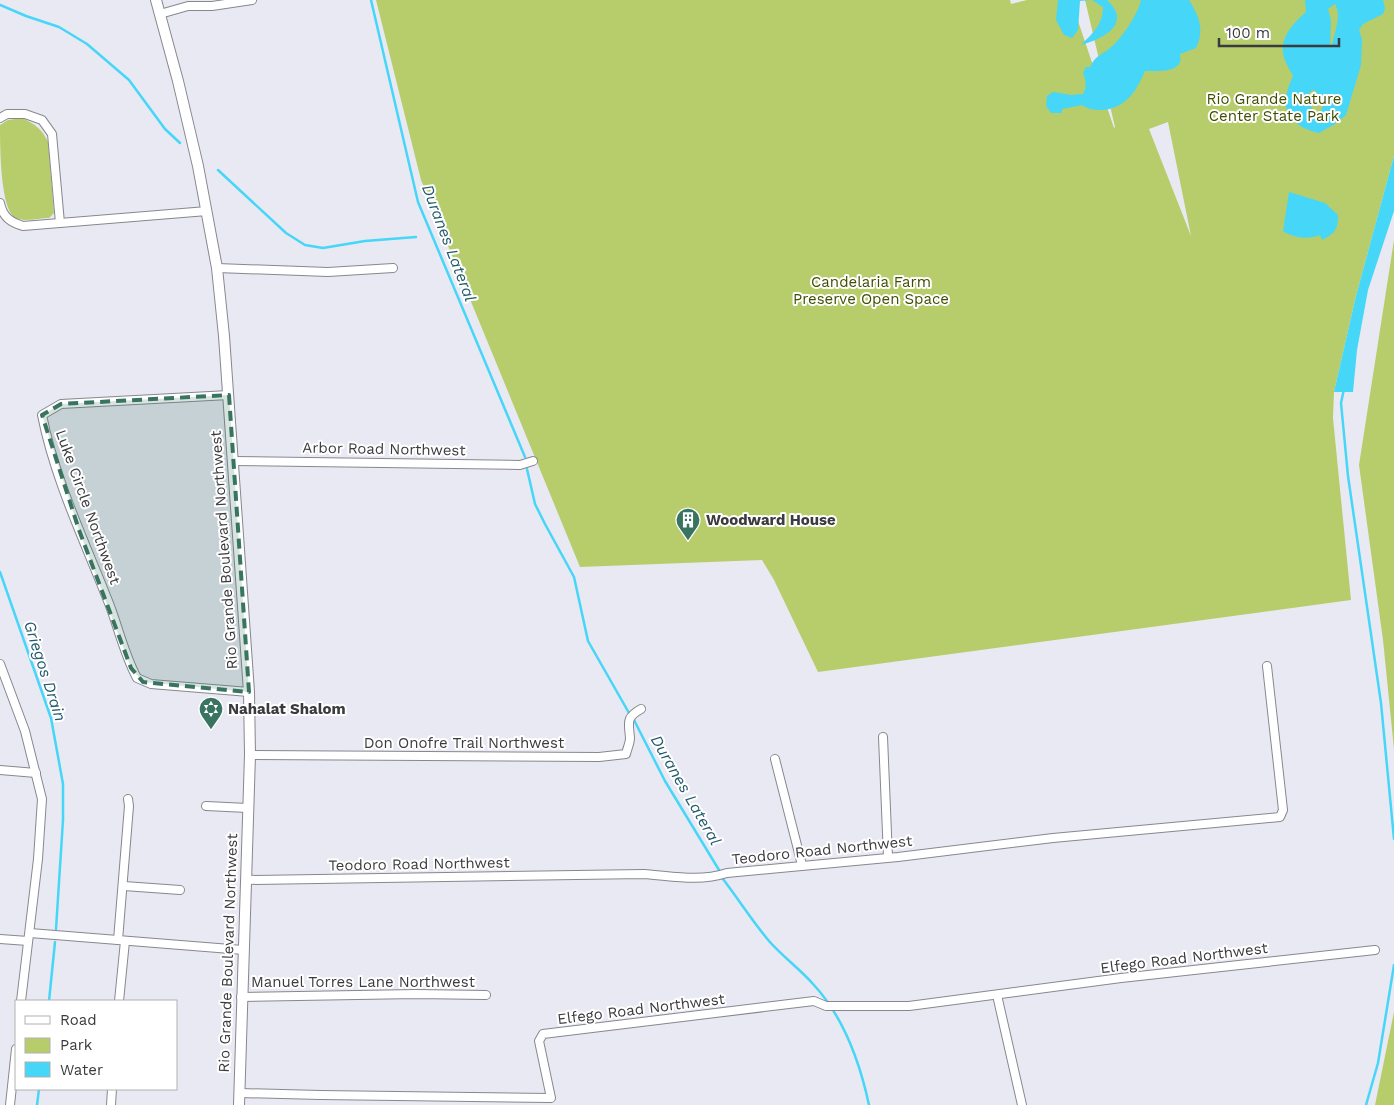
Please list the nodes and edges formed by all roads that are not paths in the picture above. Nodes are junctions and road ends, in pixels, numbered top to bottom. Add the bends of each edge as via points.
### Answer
1 (156, 0) edge
2 (252, 0) edge
3 (160, 14) junction
4 (0, 118) edge
5 (0, 203) edge
6 (208, 212) junction
7 (60, 223) junction
8 (217, 268) junction
9 (393, 268) dead end
10 (229, 395) junction
11 (234, 461) junction
12 (533, 461) dead end
13 (0, 664) edge
14 (1267, 666) dead end
15 (249, 692) junction
16 (641, 709) dead end
17 (883, 737) dead end
18 (250, 755) junction
19 (776, 759) dead end
20 (0, 770) edge
21 (36, 774) junction
22 (128, 800) dead end
23 (206, 806) dead end
24 (248, 808) junction
25 (888, 857) junction
26 (802, 866) junction
27 (246, 880) junction
28 (124, 886) junction
29 (180, 890) dead end
30 (29, 937) junction
31 (0, 939) edge
32 (121, 941) junction
33 (243, 950) junction
34 (1375, 950) dead end
35 (486, 995) dead end
36 (997, 995) junction
37 (241, 997) junction
38 (22, 1000) edge
39 (119, 1000) edge
40 (15, 1058) edge
41 (112, 1090) edge
42 (240, 1093) junction
43 (551, 1098) junction
44 (10, 1105) edge
45 (111, 1105) edge
46 (239, 1105) edge
47 (556, 1105) edge
48 (1022, 1105) edge

1 - 3 main road, Rio Grande Boulevard Northwest
2 - 3 street via 188,6
3 - 6 main road, Rio Grande Boulevard Northwest
4 - 7 street via 7,114 25,114 42,120 52,134
5 - 7 street via 10,222 23,226
6 - 7 street
6 - 8 main road, Rio Grande Boulevard Northwest
8 - 9 street via 328,272
8 - 10 main road, Rio Grande Boulevard Northwest
10 - 11 main road, Rio Grande Boulevard Northwest
10 - 15 street, Luke Circle Northwest via 61,404 42,415 79,530 137,678 151,684
11 - 12 street, Arbor Road Northwest via 520,464
11 - 15 main road, Rio Grande Boulevard Northwest
13 - 21 street via 25,731
14 - 25 street, Teodoro Road Northwest via 1283,810 1280,816
15 - 18 main road, Rio Grande Boulevard Northwest
16 - 18 street, Don Onofre Trail Northwest via 632,716 628,726 630,740 626,754
17 - 25 street
18 - 24 main road, Rio Grande Boulevard Northwest
19 - 26 street
20 - 21 street
21 - 30 street via 42,799
22 - 28 street
23 - 24 street
24 - 27 main road, Rio Grande Boulevard Northwest
25 - 26 street, Teodoro Road Northwest
26 - 27 street, Teodoro Road Northwest via 678,879 644,874
27 - 33 main road, Rio Grande Boulevard Northwest
28 - 29 street
28 - 32 street
30 - 31 street
30 - 32 street
30 - 38 street
32 - 33 street
32 - 39 street
33 - 37 main road, Rio Grande Boulevard Northwest
34 - 36 street, Elfego Road Northwest
35 - 37 street, Manuel Torres Lane Northwest
36 - 43 street, Elfego Road Northwest via 909,1006 826,1006 814,1002 543,1034 539,1041
36 - 48 street
37 - 42 main road, Rio Grande Boulevard Northwest
40 - 44 street
41 - 45 street
42 - 43 street
42 - 46 main road, Rio Grande Boulevard Northwest
43 - 47 street

